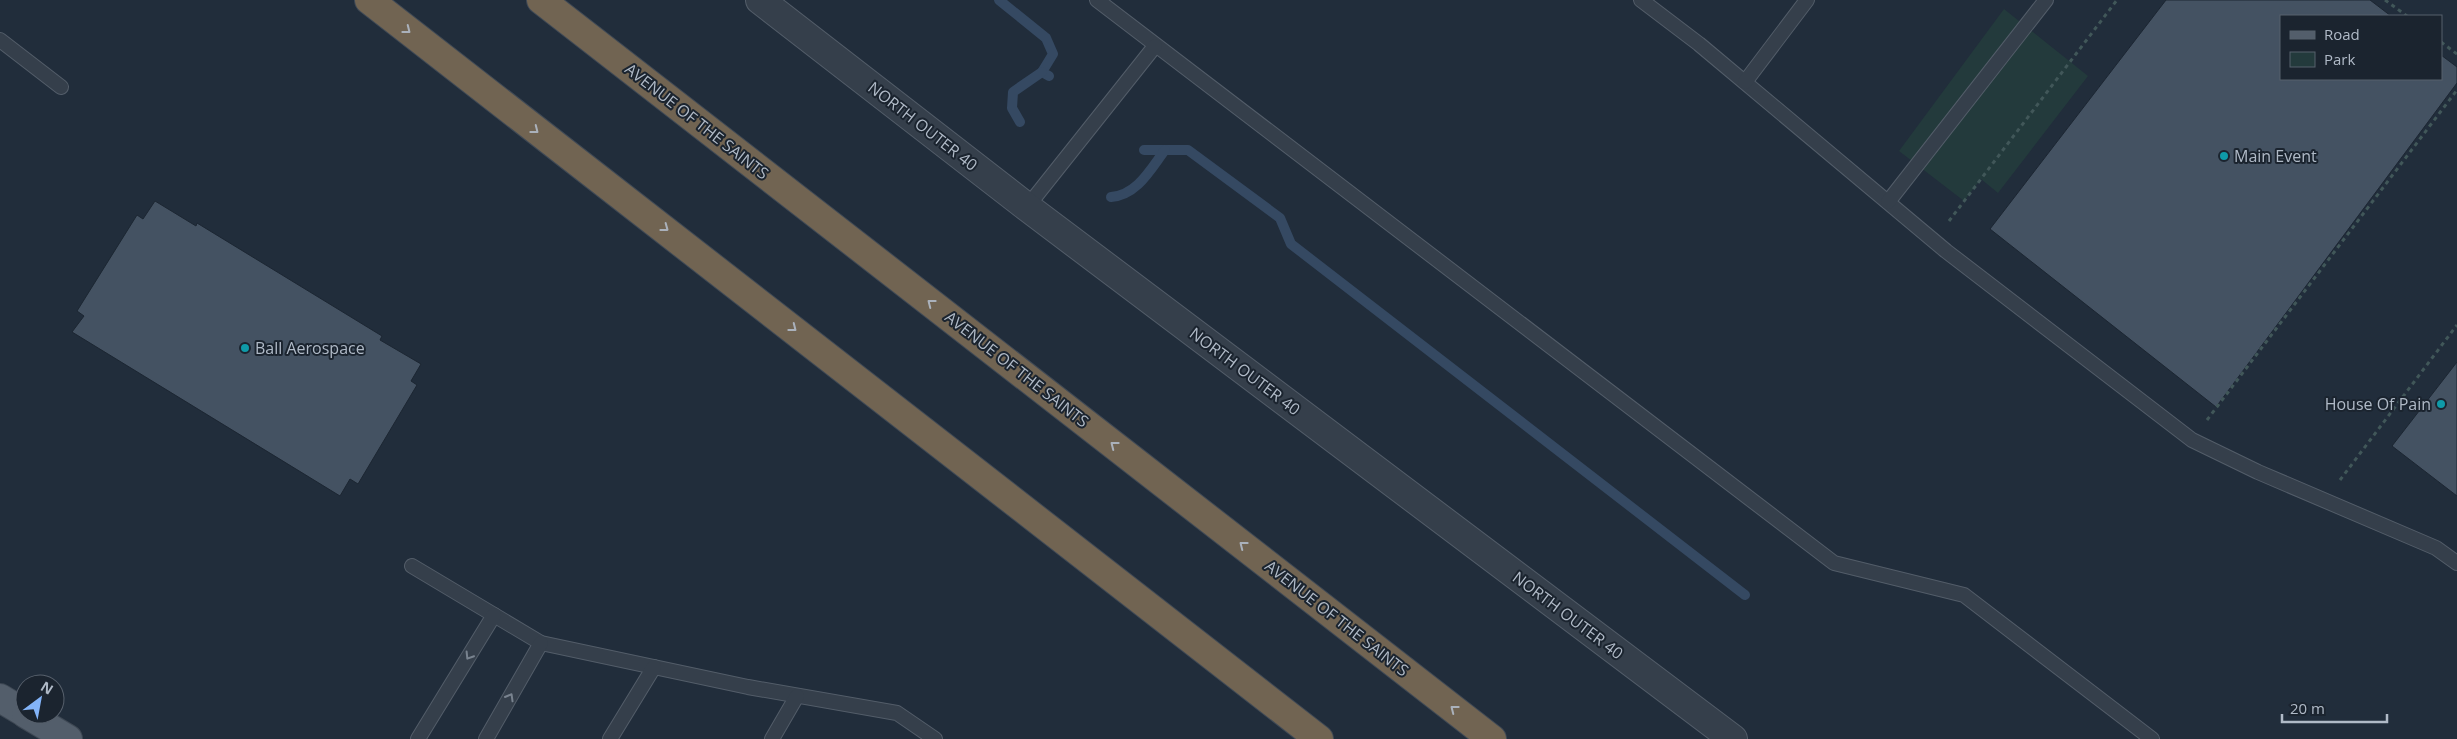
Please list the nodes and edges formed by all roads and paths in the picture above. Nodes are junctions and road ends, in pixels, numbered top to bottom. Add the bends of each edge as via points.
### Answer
1 (369, 0) edge
2 (541, 0) edge
3 (760, 0) edge
4 (1096, 0) edge
5 (1641, 0) edge
6 (1807, 0) edge
7 (2046, 0) edge
8 (2117, 0) edge
9 (2385, 0) edge
10 (2406, 15) edge
11 (0, 40) edge
12 (2442, 43) edge
13 (1155, 46) junction
14 (2457, 54) edge
15 (1745, 82) junction
16 (61, 87) dead end
17 (2457, 90) edge
18 (1888, 202) junction
19 (1027, 207) junction
20 (1934, 241) junction
21 (2457, 325) edge
22 (2192, 440) junction
23 (2324, 501) junction
24 (2457, 563) edge
25 (412, 566) dead end
26 (494, 615) junction
27 (541, 643) junction
28 (654, 667) junction
29 (798, 696) junction
30 (0, 698) edge
31 (15, 707) edge
32 (43, 724) edge
33 (782, 732) edge
34 (68, 739) edge
35 (418, 739) edge
36 (486, 739) edge
37 (610, 739) edge
38 (772, 739) edge
39 (935, 739) edge
40 (1319, 739) edge
41 (1492, 739) edge
42 (1733, 739) edge
43 (2152, 739) edge

1 -> 40 highway
41 -> 2 highway, AVENUE OF THE SAINTS
3 - 19 street, NORTH OUTER 40
4 - 13 lane
5 - 15 lane
6 - 15 lane
7 - 18 lane
8 - 20 path
9 - 10 path
11 - 16 lane
12 - 14 path
13 - 19 lane
13 - 43 lane via 1834,563 1964,595
15 - 18 lane
17 - 22 path
18 - 20 lane
19 - 42 street, NORTH OUTER 40
20 - 22 lane
21 - 23 path
22 - 23 lane
23 - 24 lane via 2436,548
25 - 26 lane
26 - 27 lane
26 -> 35 lane
27 - 28 lane
36 -> 27 lane
28 - 29 lane
28 - 37 lane
29 - 33 lane
29 - 39 lane via 897,713
30 - 31 main road
32 - 34 main road
33 - 38 lane

